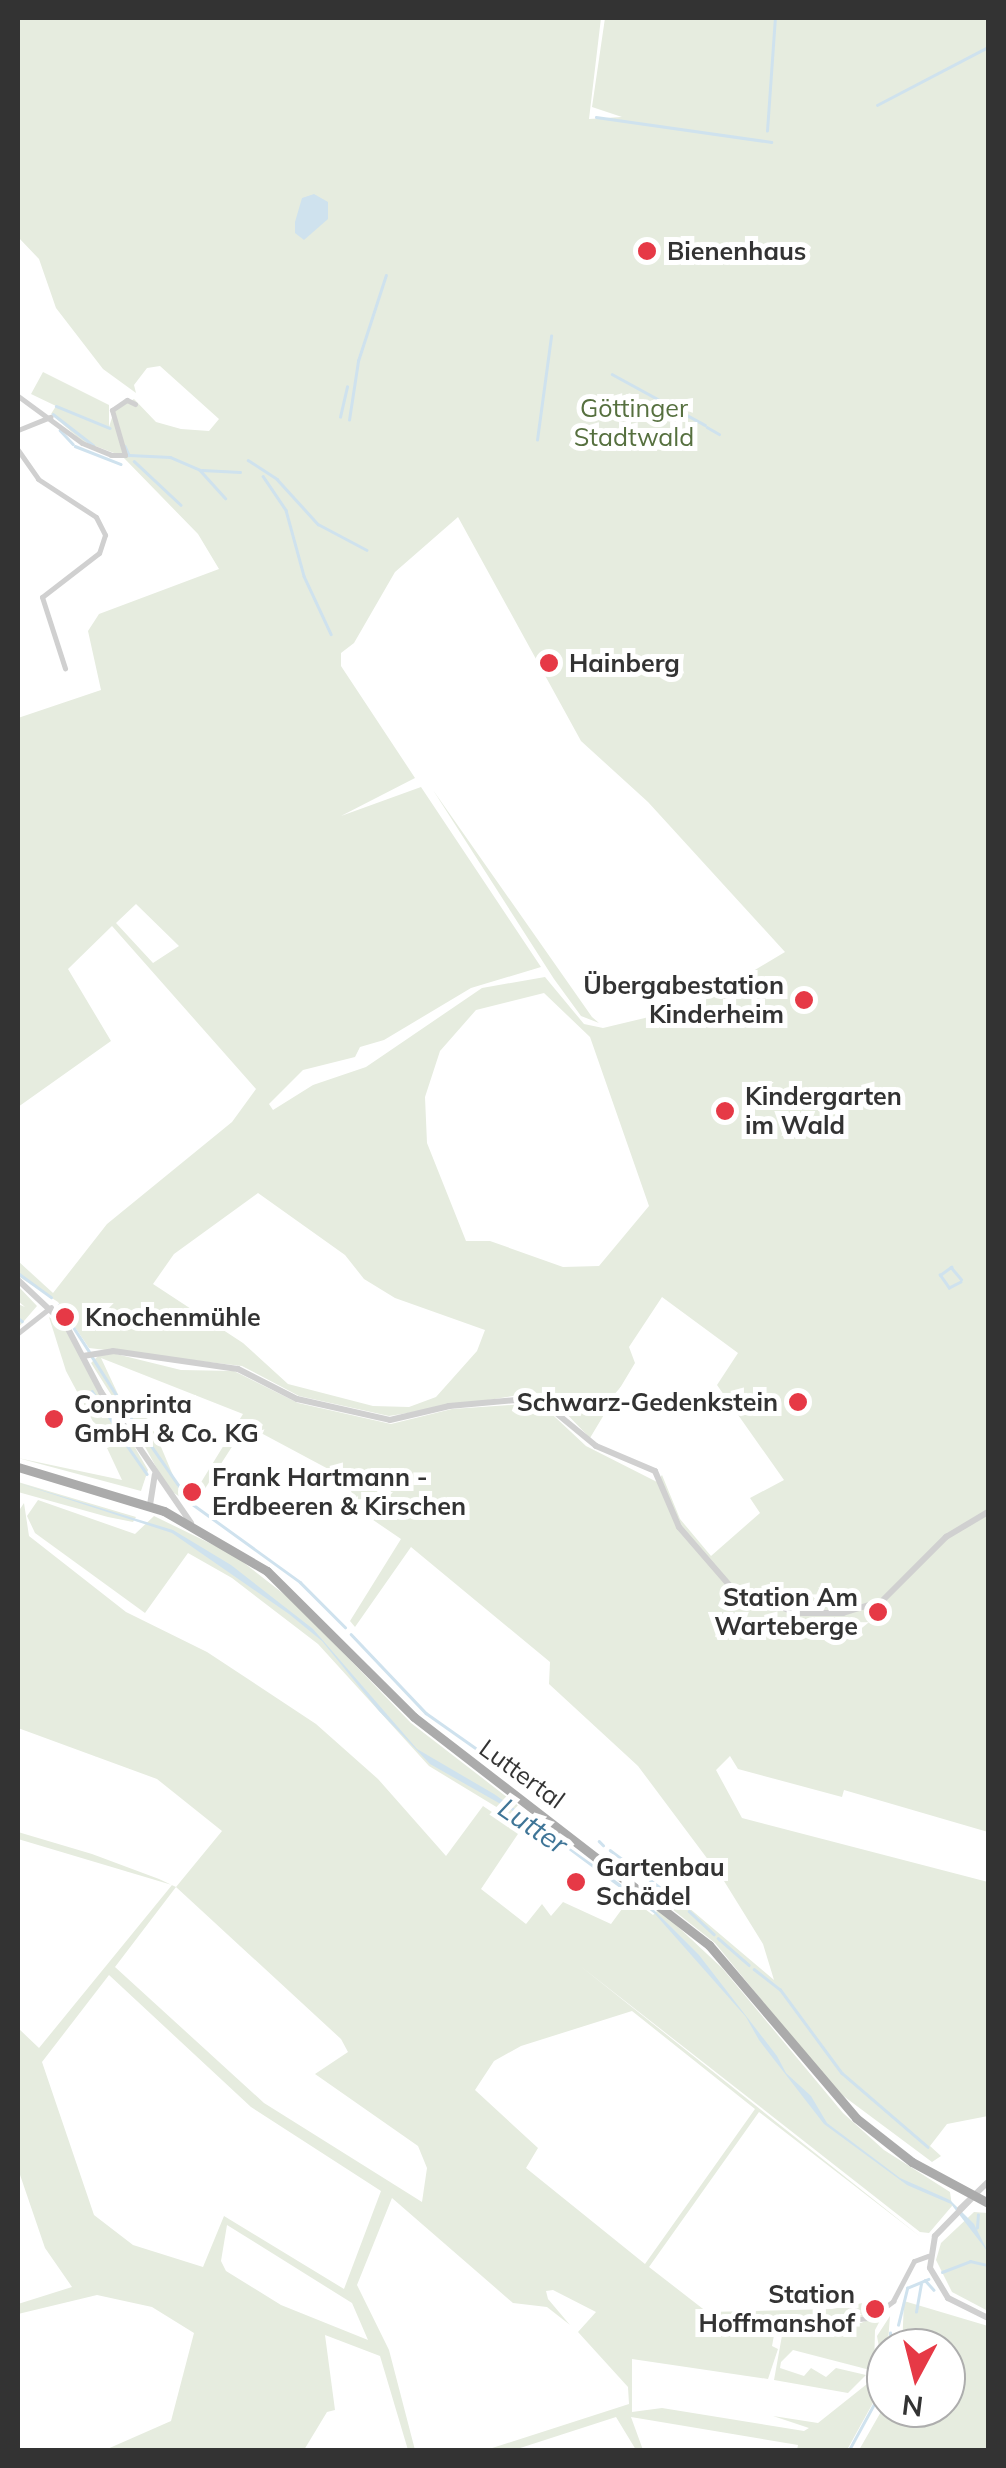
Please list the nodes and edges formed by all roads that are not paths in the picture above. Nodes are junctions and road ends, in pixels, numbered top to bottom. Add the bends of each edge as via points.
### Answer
1 (18, 396) edge
2 (135, 404) dead end
3 (51, 416) junction
4 (18, 430) edge
5 (18, 450) edge
6 (65, 668) dead end
7 (18, 1280) edge
8 (51, 1307) junction
9 (18, 1332) edge
10 (83, 1356) junction
11 (18, 1467) edge
12 (157, 1476) junction
13 (150, 1506) junction
14 (988, 1512) edge
15 (191, 1523) junction
16 (988, 2182) edge
17 (974, 2196) junction
18 (988, 2203) edge
19 (928, 2256) junction
20 (988, 2318) edge
21 (768, 2329) dead end

1 - 3 street
2 - 3 street via 121,402 111,413 121,455 88,447
3 - 4 street
5 - 6 street via 38,479 89,512 105,536 100,553 42,597
7 - 8 street
8 - 9 street
8 - 10 street
10 - 12 street
10 - 14 street via 113,1351 238,1369 298,1399 390,1420 450,1406 538,1398 596,1446 655,1472 680,1527 731,1587 796,1613 843,1612 882,1601 946,1538
11 - 13 main road, Luttertal
12 - 13 street
12 - 15 street
13 - 15 main road, Luttertal
15 - 17 main road, Luttertal via 276,1578 414,1717 679,1918 723,1960 843,2106 894,2149
16 - 17 street
17 - 18 main road, Luttertal
17 - 19 street
19 - 20 street via 948,2298
19 - 21 street via 912,2262 893,2301 867,2319

